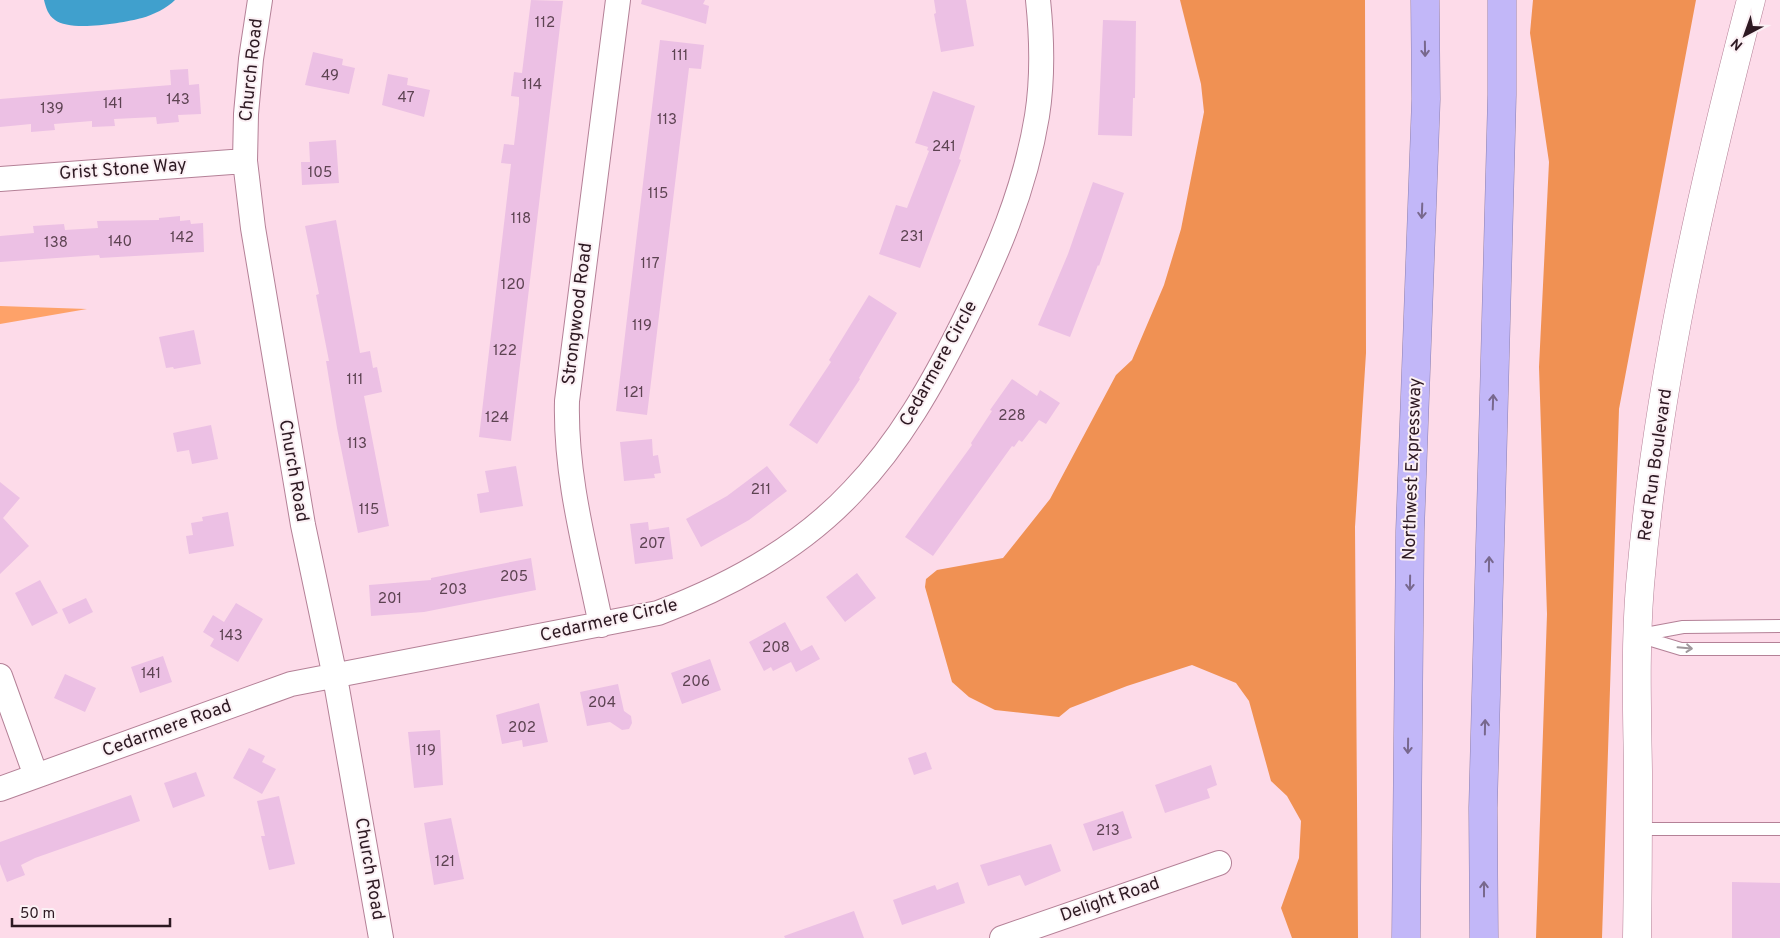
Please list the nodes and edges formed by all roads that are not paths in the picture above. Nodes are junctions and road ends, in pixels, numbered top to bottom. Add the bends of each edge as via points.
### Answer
1 (260, 0) edge
2 (618, 0) edge
3 (1038, 0) edge
4 (1425, 0) edge
5 (1502, 0) edge
6 (1751, 0) edge
7 (245, 160) junction
8 (0, 179) edge
9 (601, 626) junction
10 (1780, 626) edge
11 (1638, 636) junction
12 (1780, 649) edge
13 (0, 676) edge
14 (335, 677) junction
15 (36, 776) junction
16 (0, 789) edge
17 (1638, 828) junction
18 (1780, 829) edge
19 (1219, 863) dead end
20 (381, 938) edge
21 (1002, 938) edge
22 (1406, 938) edge
23 (1484, 938) edge
24 (1637, 938) edge

1 - 7 street, Church Road via 250,78
2 - 9 street, Strongwood Road via 566,437 569,471
3 - 9 street, Cedarmere Circle via 1041,60 1037,115 1026,166 990,270 944,363 915,412 853,492 811,530 773,557 703,597 658,613
4 -> 22 highway, Northwest Expressway via 1426,108 1410,530
23 -> 5 highway via 1483,808
6 - 11 main road, Red Run Boulevard via 1713,147 1667,386 1649,499
7 - 8 street, Grist Stone Way
7 - 14 street, Church Road via 276,373
9 - 14 street, Cedarmere Circle
10 - 11 lane via 1683,626
11 -> 12 lane via 1681,649
11 - 17 main road, Red Run Boulevard
13 - 15 street
14 - 15 street, Cedarmere Road via 291,684
14 - 20 street, Church Road
15 - 16 street, Cedarmere Road
17 - 18 lane
17 - 24 main road, Red Run Boulevard
19 - 21 street, Delight Road

